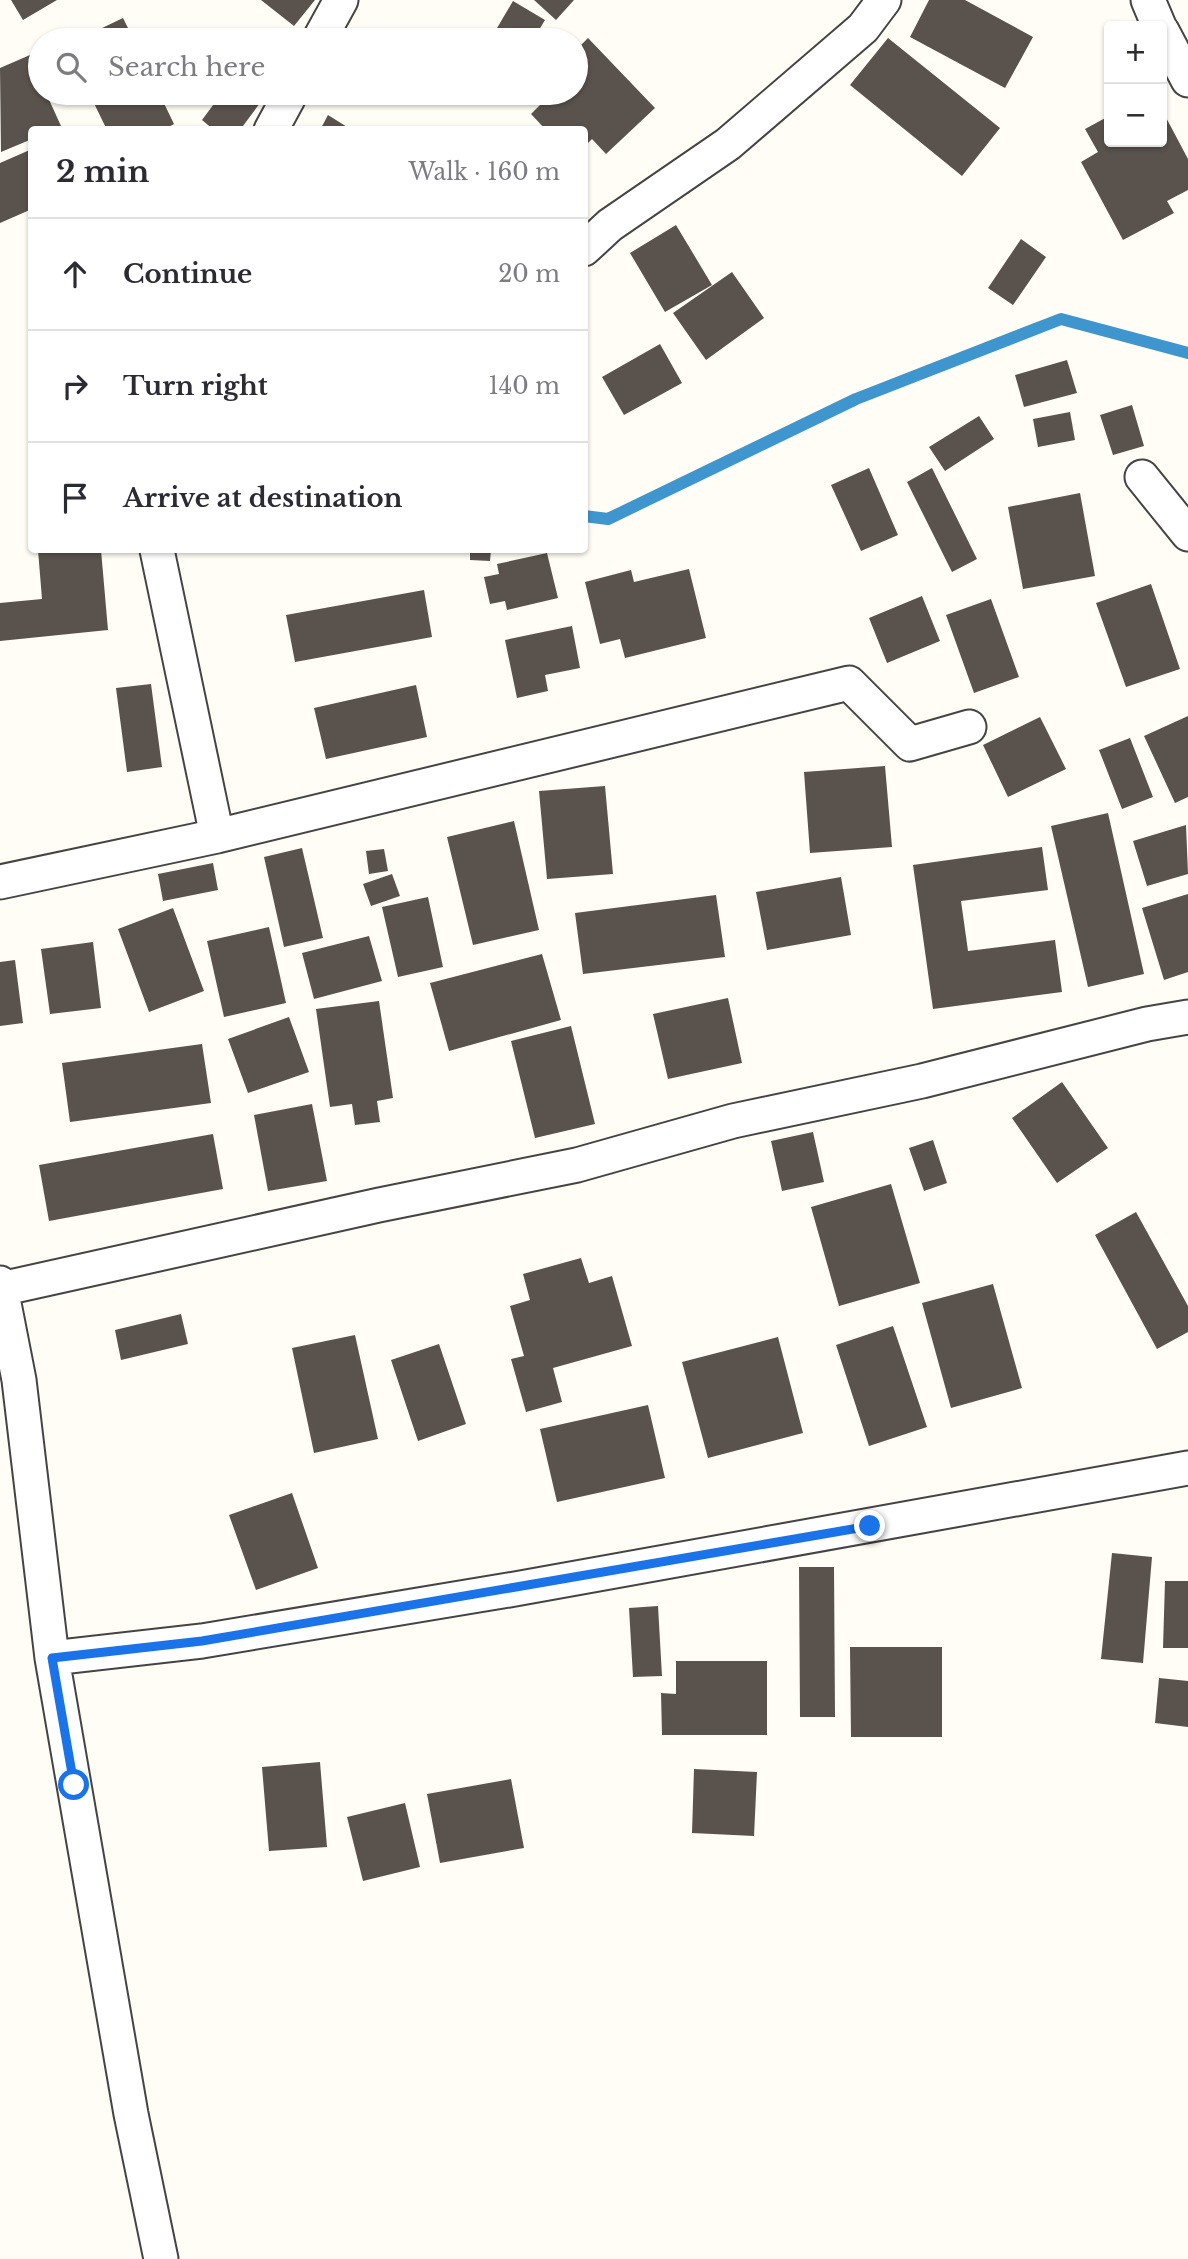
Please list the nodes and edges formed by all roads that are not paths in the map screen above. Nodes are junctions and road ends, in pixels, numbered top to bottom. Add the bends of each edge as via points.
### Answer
1 (341, 0) edge
2 (884, 0) edge
3 (1148, 0) edge
4 (1157, 21) edge
5 (326, 28) edge
6 (1167, 41) edge
7 (1188, 80) edge
8 (285, 105) edge
9 (273, 126) edge
10 (588, 244) edge
11 (1142, 477) dead end
12 (1188, 534) edge
13 (158, 553) edge
14 (969, 727) dead end
15 (217, 836) junction
16 (0, 882) edge
17 (1188, 1017) edge
18 (0, 1283) edge
19 (1, 1289) edge
20 (1188, 1468) edge
21 (52, 1658) junction
22 (161, 2259) edge

1 - 5 street
2 - 10 street via 863,28 729,144
3 - 4 street
6 - 7 street
8 - 9 street
11 - 12 street
13 - 15 street
14 - 15 street via 910,744 849,682
15 - 16 street
17 - 19 street via 733,1122 577,1165
18 - 19 street
19 - 21 street via 19,1380
20 - 21 street via 379,1612 202,1641
21 - 22 street via 131,2114

